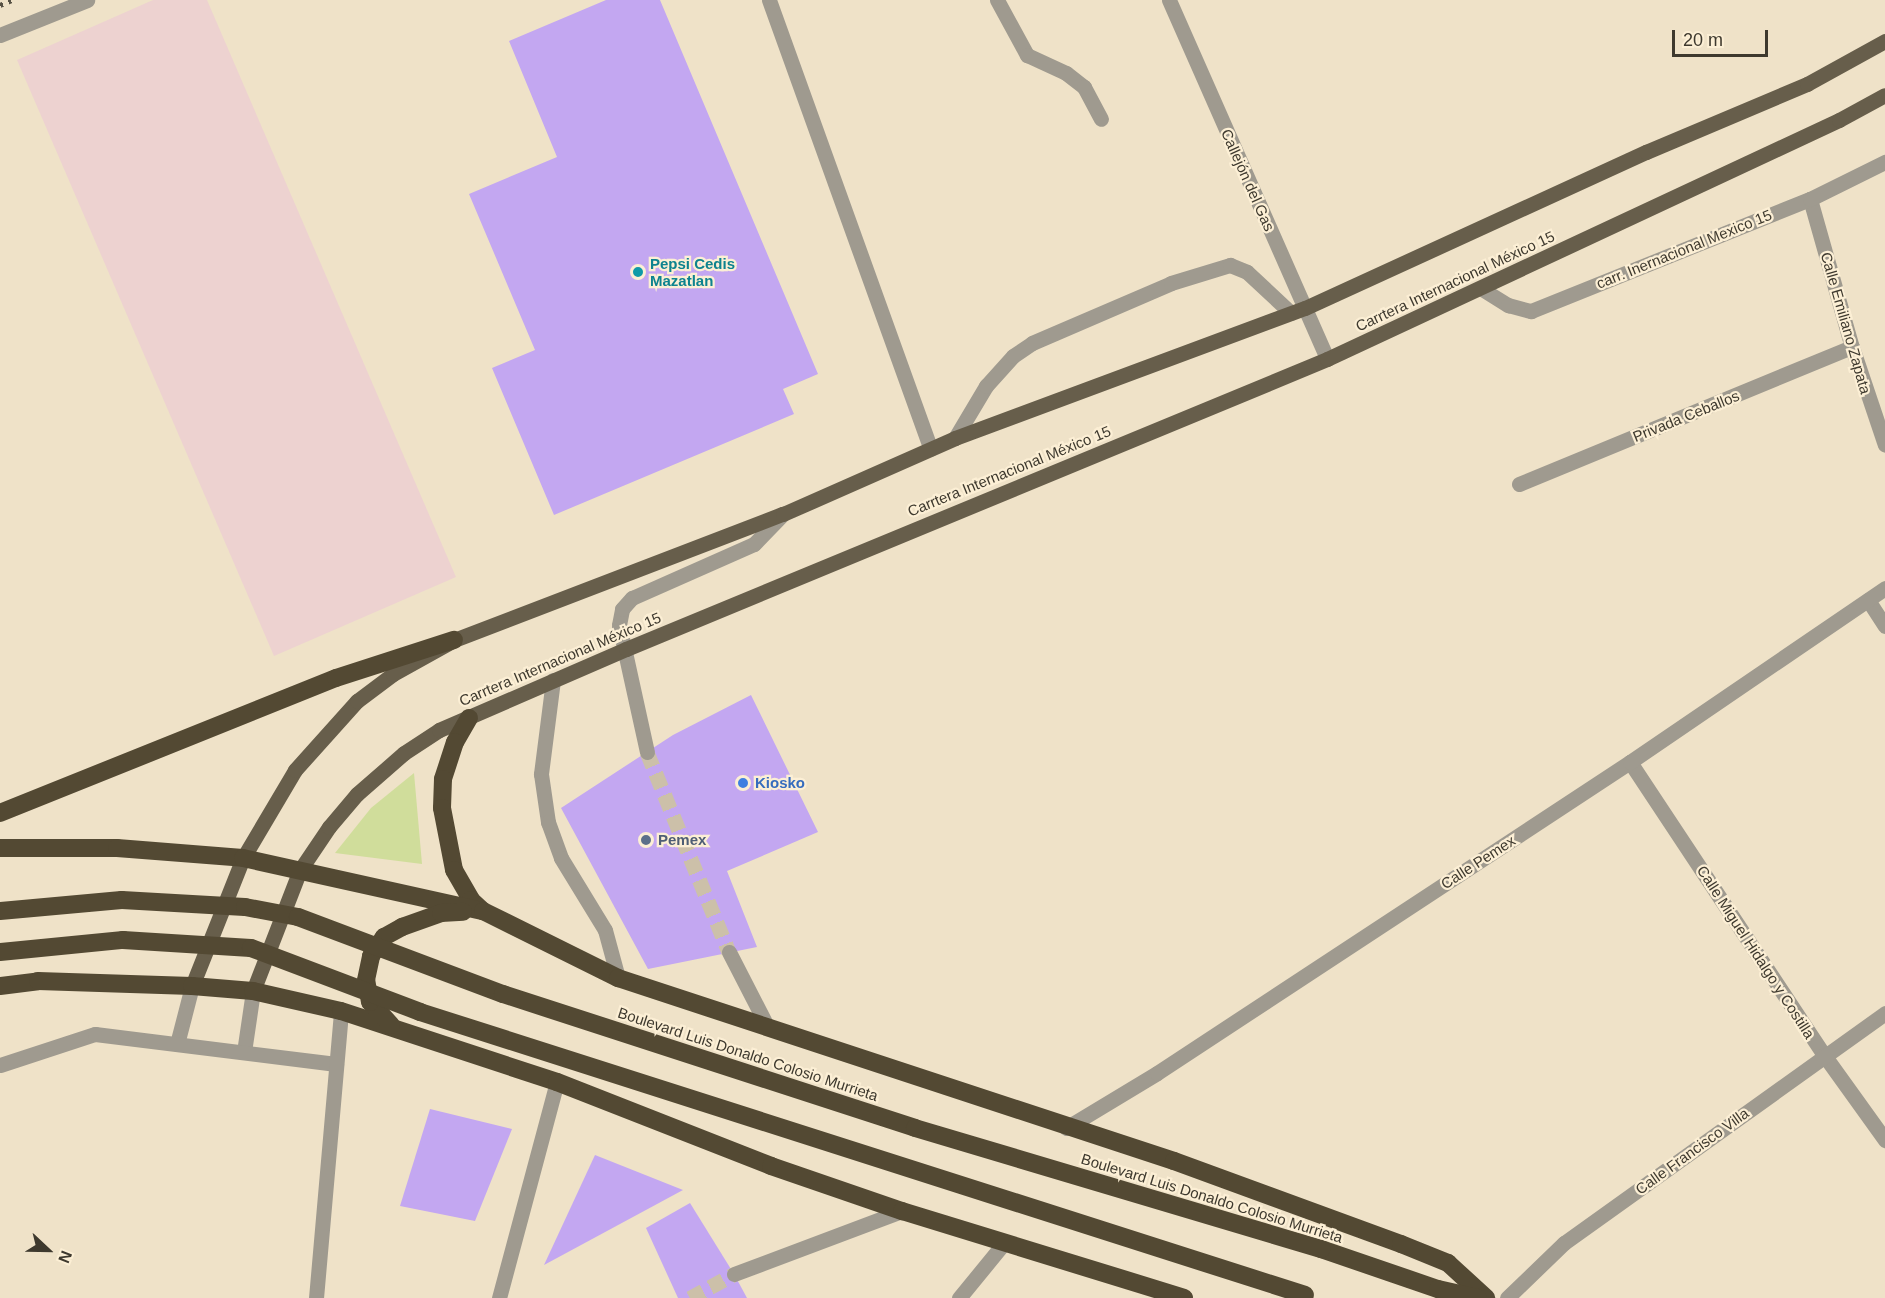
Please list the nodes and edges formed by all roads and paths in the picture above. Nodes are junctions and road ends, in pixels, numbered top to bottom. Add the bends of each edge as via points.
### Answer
1 (87, 0) edge
2 (769, 0) edge
3 (997, 0) edge
4 (1169, 0) edge
5 (0, 35) edge
6 (1885, 41) edge
7 (1885, 95) edge
8 (1101, 119) dead end
9 (1885, 162) edge
10 (1810, 199) junction
11 (1482, 289) junction
12 (1298, 310) junction
13 (1852, 347) junction
14 (1327, 359) junction
15 (956, 438) junction
16 (1885, 445) edge
17 (931, 450) junction
18 (1519, 484) dead end
19 (783, 514) junction
20 (1885, 588) edge
21 (1868, 600) junction
22 (1885, 626) edge
23 (453, 639) junction
24 (626, 649) junction
25 (553, 680) junction
26 (469, 718) junction
27 (647, 752) tunnel mouth
28 (1630, 762) junction
29 (0, 813) edge
30 (0, 848) edge
31 (243, 858) junction
32 (300, 870) junction
33 (0, 911) edge
34 (483, 911) junction
35 (0, 952) edge
36 (729, 952) tunnel mouth
37 (618, 978) junction
38 (0, 986) edge
39 (192, 986) junction
40 (253, 991) junction
41 (341, 1011) junction
42 (1885, 1013) edge
43 (394, 1028) junction
44 (768, 1028) junction
45 (177, 1044) junction
46 (244, 1052) junction
47 (1824, 1055) junction
48 (336, 1064) junction
49 (0, 1065) edge
50 (557, 1082) junction
51 (1066, 1128) junction
52 (1885, 1140) edge
53 (902, 1211) junction
54 (1004, 1243) junction
55 (734, 1274) tunnel mouth
56 (1309, 1296) edge
57 (316, 1298) edge
58 (499, 1298) edge
59 (959, 1298) edge
60 (1184, 1298) edge
61 (1478, 1298) edge
62 (1486, 1298) edge
63 (1507, 1298) edge

1 - 5 street
2 - 17 street
3 - 8 street via 1027,55 1066,73 1084,87
4 - 12 street, Callejón del Gas
6 - 12 main road via 1807,84 1646,152
7 - 11 main road, Carrtera Internacional México 15
9 - 10 street, carr. Inernacional Mexico 15
10 - 11 street, carr. Inernacional Mexico 15 via 1531,311 1508,305
10 - 13 street, Calle Emiliano Zapata
11 - 14 main road, Carrtera Internacional México 15
12 - 14 street, Callejón del Gas
12 - 15 main road
12 - 15 street via 1247,272 1230,265 1171,283 1032,343 1013,356 986,386
13 - 16 street, Calle Emiliano Zapata
13 - 18 street, Privada Ceballos
14 - 24 main road, Carrtera Internacional México 15
15 - 17 main road
17 - 19 main road
19 - 23 main road
19 - 24 street via 754,544 632,598 622,609 619,625
20 - 21 street, Calle Pemex
21 - 22 street
21 - 28 street, Calle Pemex
23 - 29 highway via 336,678
23 - 31 main road via 357,701 326,732 276,797
24 - 25 main road, Carrtera Internacional México 15
24 - 27 street
25 - 26 main road, Carrtera Internacional México 15
25 - 37 street via 541,774 548,822 561,858 605,930
26 - 32 main road, Carrtera Internacional México 15 via 439,730 404,753 357,795
26 - 34 highway via 455,742 443,779 442,808 454,870 471,900
28 - 47 street, Calle Miguel Hidalgo y Costilla
28 - 51 street, Calle Pemex via 1158,1073
30 - 31 highway via 117,848
31 - 32 highway
31 - 39 main road
32 - 34 highway
32 - 40 main road, Carrtera Internacional México 15
33 - 61 highway, Boulevard Luis Donaldo Colosio Murrieta, bridge via 122,900 245,907 298,917 503,994 915,1128
34 - 37 highway
34 - 43 highway via 441,913 384,937 371,956 366,980 370,1002
35 - 56 highway, bridge via 123,940 251,948 442,1019
36 - 44 street
37 - 44 highway
38 - 39 highway via 61,981
39 - 40 highway
39 - 45 street
40 - 41 highway
40 - 46 street
41 - 43 highway
41 - 48 street
42 - 47 street, Calle Francisco Villa
43 - 50 highway
44 - 51 highway via 929,1078
45 - 46 street
45 - 49 street via 94,1034
46 - 48 street
47 - 52 street, Calle Miguel Hidalgo y Costilla
47 - 63 street, Calle Francisco Villa via 1564,1243
48 - 57 street
50 - 53 highway via 771,1166
50 - 58 street
51 - 62 highway via 1174,1161 1429,1255 1448,1263
53 - 54 highway
53 - 55 street
54 - 59 street
54 - 60 highway

